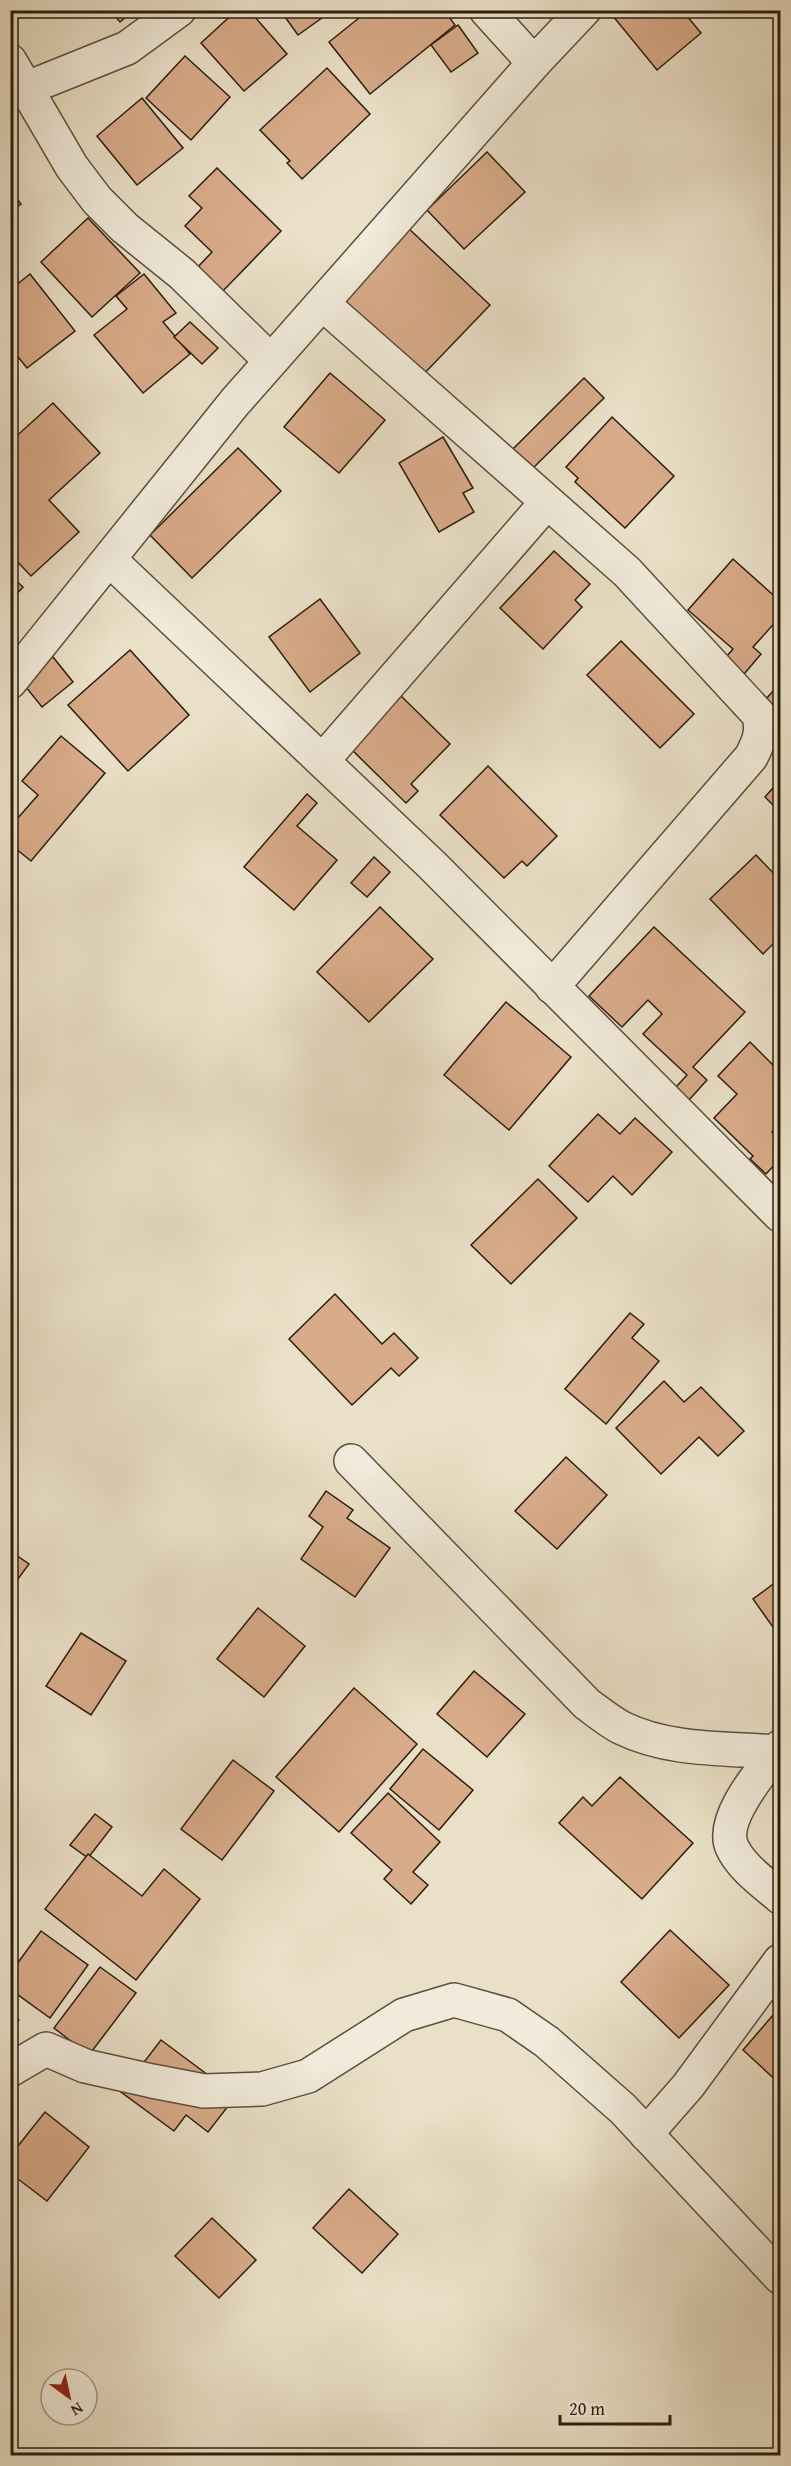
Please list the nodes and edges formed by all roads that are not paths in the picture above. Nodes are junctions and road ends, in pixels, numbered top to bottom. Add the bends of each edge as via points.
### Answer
1 (179, 10) edge
2 (486, 10) edge
3 (584, 10) edge
4 (534, 63) junction
5 (18, 75) edge
6 (322, 304) junction
7 (271, 362) junction
8 (547, 502) junction
9 (110, 560) junction
10 (10, 682) edge
11 (323, 760) junction
12 (552, 987) junction
13 (780, 1215) edge
14 (351, 1461) dead end
15 (778, 1749) edge
16 (780, 1898) edge
17 (780, 1961) edge
18 (10, 2070) edge
19 (646, 2134) junction
20 (780, 2277) edge

1 - 5 street via 127,48
2 - 4 street
3 - 4 street
4 - 6 street
5 - 7 street via 72,167 97,200 124,228 182,274
6 - 7 street
6 - 8 street
7 - 9 street
8 - 11 street
8 - 12 street via 627,572 747,699 759,715 762,727 751,757
9 - 10 street
9 - 11 street
11 - 12 street
12 - 13 street
14 - 15 street via 587,1704 621,1728 693,1747
15 - 16 street via 731,1821 730,1844 736,1855
17 - 19 street via 688,2086
18 - 19 street via 46,2049 85,2066 204,2091 262,2089 308,2076 404,2015 454,2000 508,2015 547,2042 594,2081
19 - 20 street

